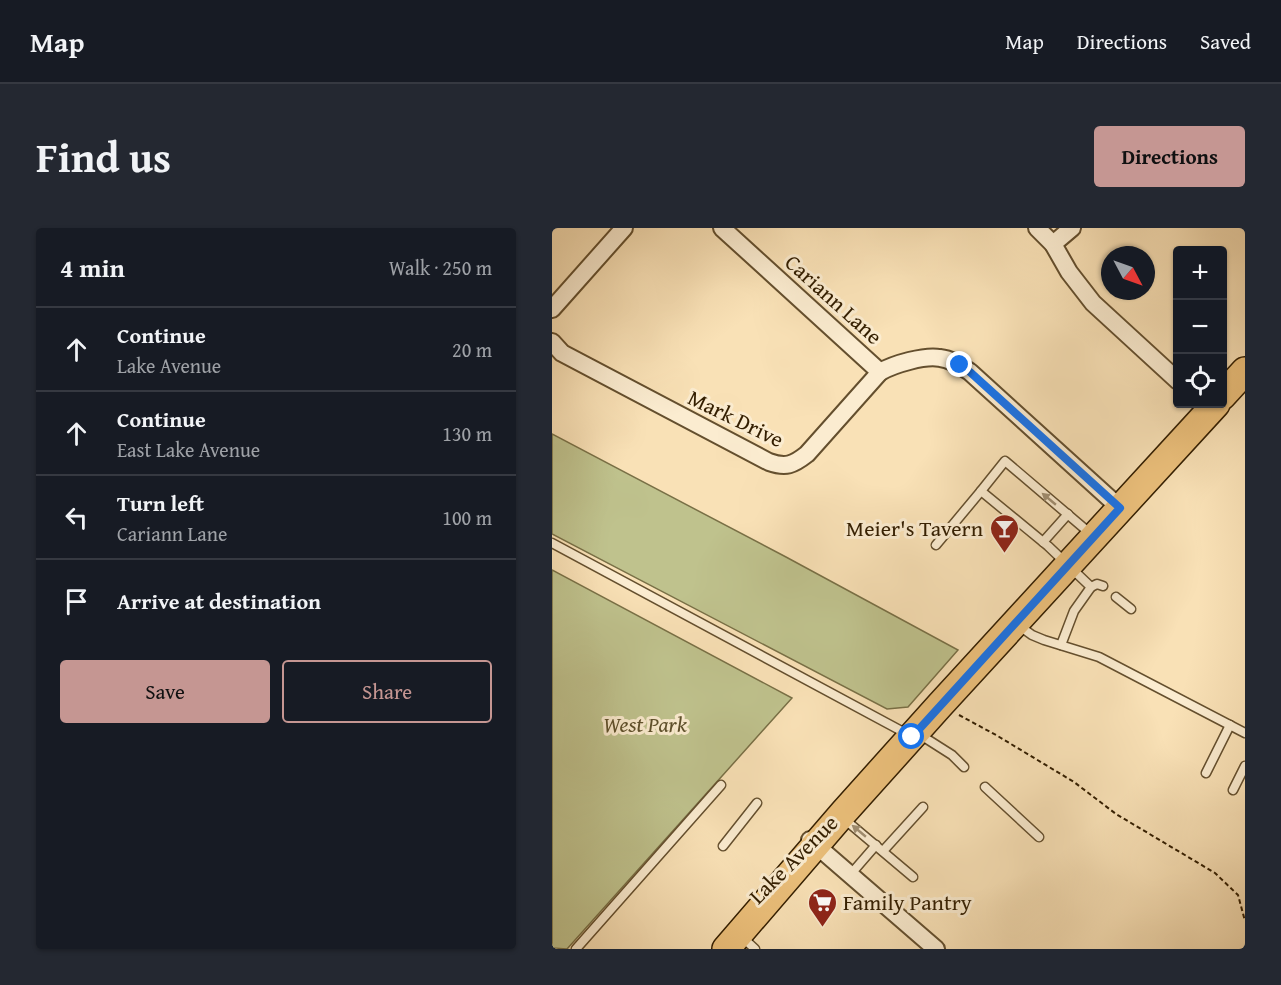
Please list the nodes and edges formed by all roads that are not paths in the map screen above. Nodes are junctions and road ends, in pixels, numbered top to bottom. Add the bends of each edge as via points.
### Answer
1 (624, 228) edge
2 (722, 228) edge
3 (1037, 228) edge
4 (1072, 228) edge
5 (1053, 244) junction
6 (552, 309) edge
7 (552, 342) edge
8 (1245, 371) edge
9 (880, 372) junction
10 (1173, 376) edge
11 (1227, 389) edge
12 (1209, 408) edge
13 (981, 491) junction
14 (1120, 508) junction
15 (1068, 514) junction
16 (1094, 537) junction
17 (1043, 542) junction
18 (552, 543) edge
19 (936, 545) dead end
20 (1068, 565) junction
21 (1103, 586) dead end
22 (1091, 587) junction
23 (1116, 597) dead end
24 (1131, 609) dead end
25 (1015, 623) junction
26 (1061, 645) junction
27 (1230, 725) junction
28 (1245, 733) edge
29 (914, 734) junction
30 (1245, 766) edge
31 (964, 767) dead end
32 (881, 771) junction
33 (1206, 773) dead end
34 (721, 785) dead end
35 (985, 787) dead end
36 (1233, 790) dead end
37 (757, 803) dead end
38 (923, 807) dead end
39 (841, 816) junction
40 (1039, 837) dead end
41 (812, 843) junction
42 (723, 846) dead end
43 (879, 848) junction
44 (850, 875) junction
45 (914, 878) dead end
46 (740, 944) edge
47 (576, 949) edge
48 (707, 949) edge
49 (936, 949) edge

1 - 6 street
2 - 9 street, Cariann Lane
3 - 5 street
4 - 5 street
5 - 10 street via 1081,290
7 - 9 street, Mark Drive via 562,353 779,466 797,462 807,454
8 - 11 main road, Lake Avenue
9 - 14 street, Cariann Lane via 900,363 930,358 960,365
12 - 14 main road, Lake Avenue
15 -> 13 lane via 1005,461
13 - 17 lane
13 - 19 lane
14 - 16 main road, Lake Avenue
15 - 16 lane
15 - 17 lane
16 - 20 main road, Lake Avenue
17 - 20 lane
18 - 29 lane
20 - 22 lane
20 - 25 main road, Lake Avenue
21 - 22 lane
22 - 26 lane via 1074,610
23 - 24 lane
25 - 26 lane via 1032,635
25 - 29 main road, Lake Avenue
26 - 27 lane via 1099,657
27 - 28 lane
27 - 33 lane
29 - 31 lane via 952,755
29 - 32 main road, Lake Avenue
30 - 36 lane
32 - 39 main road, Lake Avenue
32 - 41 main road, Lake Avenue
34 - 47 lane
35 - 40 lane
37 - 42 lane
38 - 43 lane
39 - 41 main road, Lake Avenue
43 -> 39 lane
41 - 44 street
41 - 46 main road, Lake Avenue
41 - 48 main road, Lake Avenue via 792,856
43 - 44 lane
43 - 45 lane
44 - 49 street

